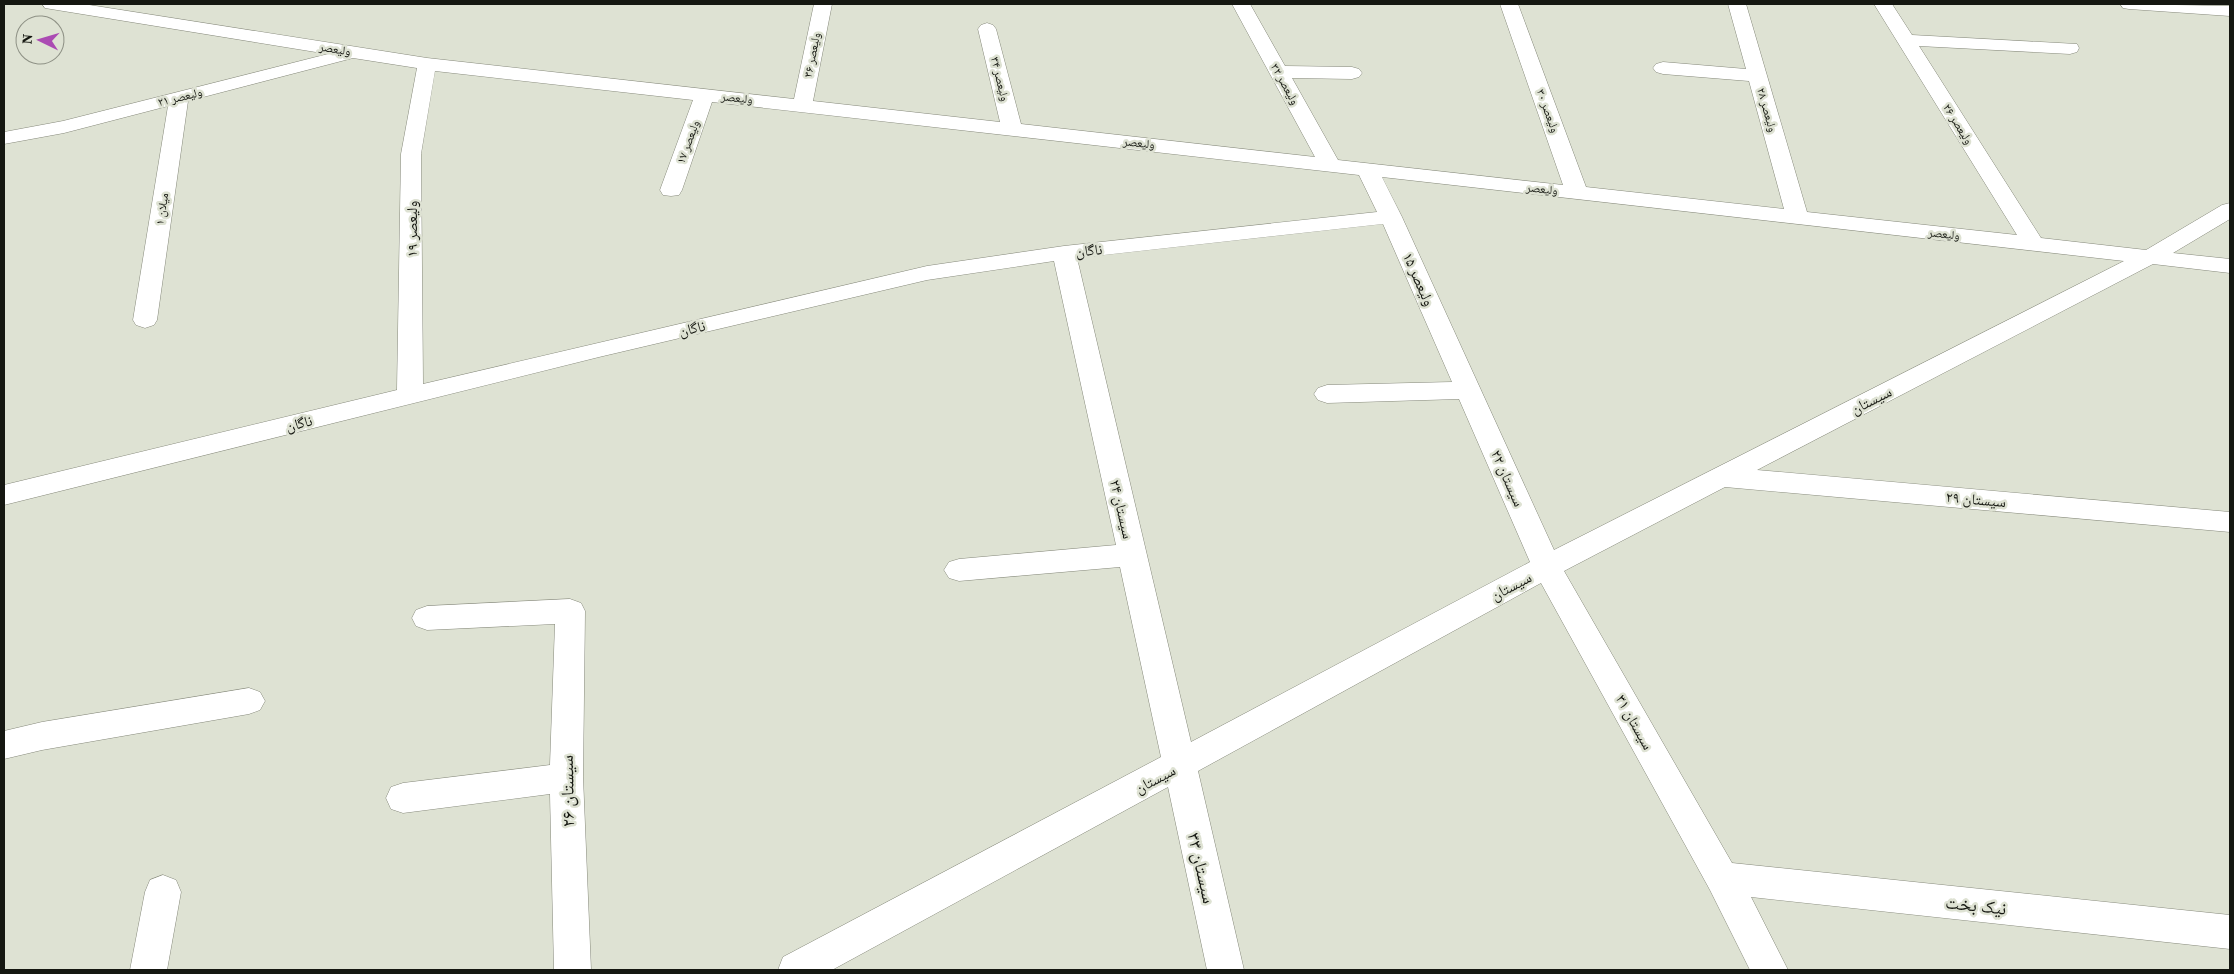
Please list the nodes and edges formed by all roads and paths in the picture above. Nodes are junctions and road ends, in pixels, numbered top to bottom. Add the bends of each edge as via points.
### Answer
1 (51, 4) edge
2 (823, 4) edge
3 (1241, 4) edge
4 (1509, 4) edge
5 (1737, 4) edge
6 (1882, 4) edge
7 (2129, 4) edge
8 (2230, 11) edge
9 (987, 29) dead end
10 (1906, 40) junction
11 (2070, 48) dead end
12 (356, 52) junction
13 (427, 64) junction
14 (1663, 68) dead end
15 (1278, 72) junction
16 (1352, 74) dead end
17 (1757, 76) junction
18 (705, 95) junction
19 (179, 97) junction
20 (802, 106) junction
21 (1012, 129) junction
22 (4, 138) edge
23 (1330, 165) junction
24 (1368, 169) junction
25 (671, 190) dead end
26 (1577, 193) junction
27 (2230, 210) edge
28 (1391, 217) junction
29 (1797, 217) junction
30 (2033, 244) junction
31 (1064, 253) junction
32 (2151, 256) junction
33 (2230, 266) edge
34 (144, 320) dead end
35 (1468, 390) junction
36 (1327, 394) dead end
37 (410, 396) junction
38 (1721, 477) junction
39 (4, 495) edge
40 (2230, 522) edge
41 (1132, 555) junction
42 (1547, 566) junction
43 (959, 570) dead end
44 (427, 618) dead end
45 (249, 701) dead end
46 (4, 745) edge
47 (1179, 766) junction
48 (566, 778) junction
49 (403, 798) dead end
50 (1722, 878) junction
51 (163, 892) dead end
52 (2230, 932) edge
53 (148, 970) edge
54 (573, 970) edge
55 (796, 970) edge
56 (1226, 970) edge
57 (1769, 970) edge

1 - 12 street, ولیعصر
2 - 20 street, ولیعصر ۳۶
3 - 15 street, ولیعصر ۳۲
4 - 26 street, ولیعصر ۳۰
5 - 17 street, ولیعصر ۲۸
6 - 10 street, ولیعصر ۲۶
7 - 8 street
9 - 21 street, ولیعصر ۳۴
10 - 11 street
10 - 30 street, ولیعصر ۲۶
12 - 13 street, ولیعصر
12 - 19 street, ولیعصر ۲۱
13 - 18 street, ولیعصر
13 - 37 street, ولیعصر ۱۹ via 411,154
14 - 17 street
15 - 16 street
15 - 23 street, ولیعصر ۳۲
17 - 29 street, ولیعصر ۲۸
18 - 20 street, ولیعصر
18 - 25 street, ولیعصر ۱۷
19 - 22 street, ولیعصر ۲۱ via 64,127
19 - 34 street, میلان ۱
20 - 21 street, ولیعصر
21 - 23 street, ولیعصر
23 - 24 street, ولیعصر
24 - 26 street, ولیعصر
24 - 28 street, ولیعصر ۱۵
26 - 29 street, ولیعصر
27 - 32 street, سیستان
28 - 31 street, ناگان
28 - 35 street, ولیعصر ۱۵
29 - 30 street, ولیعصر
30 - 32 street, ولیعصر
31 - 37 street, ناگان via 927,274
31 - 41 street, سیستان ۲۴
32 - 33 street, ولیعصر
32 - 38 street, سیستان
35 - 36 street
35 - 42 street, سیستان ۲۲
37 - 39 street, ناگان
38 - 40 street, سیستان ۲۹
38 - 42 street, سیستان
41 - 43 street
41 - 47 street, سیستان ۲۴
42 - 47 street, سیستان
42 - 50 street, سیستان ۳۱
44 - 48 street, سیستان ۲۶ via 570,611
45 - 46 street
47 - 55 street, سیستان
47 - 56 street, سیستان ۳۳
48 - 49 street
48 - 54 street, سیستان ۲۶
50 - 52 street, نیک بخت
50 - 57 street, سیستان ۳۱
51 - 53 street

